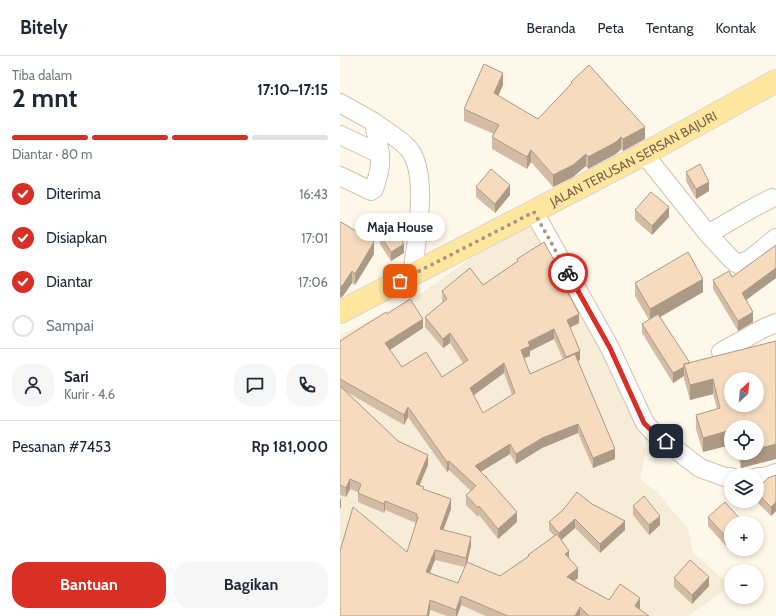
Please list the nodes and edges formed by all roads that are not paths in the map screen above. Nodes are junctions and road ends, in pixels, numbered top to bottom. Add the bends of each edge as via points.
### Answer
1 (776, 81) edge
2 (340, 103) edge
3 (374, 122) junction
4 (340, 135) edge
5 (380, 154) junction
6 (644, 154) junction
7 (340, 176) edge
8 (772, 198) dead end
9 (534, 212) junction
10 (708, 234) junction
11 (776, 238) edge
12 (412, 275) junction
13 (340, 312) edge
14 (776, 324) edge
15 (721, 352) dead end
16 (776, 473) edge
17 (724, 477) edge
18 (764, 477) edge

1 - 6 main road, JALAN TERUSAN SERSAN BAJURI
2 - 3 street
3 - 5 street
3 - 12 street via 408,148 416,162 420,209
4 - 5 street
5 - 7 street via 381,168 374,189 370,191
6 - 9 main road, JALAN TERUSAN SERSAN BAJURI
6 - 10 street
8 - 10 street
9 - 12 main road, JALAN TERUSAN SERSAN BAJURI
9 - 17 street via 610,348 644,423 700,468
10 - 11 street via 738,264 749,260
12 - 13 main road, JALAN TERUSAN SERSAN BAJURI
14 - 15 street
16 - 18 street

